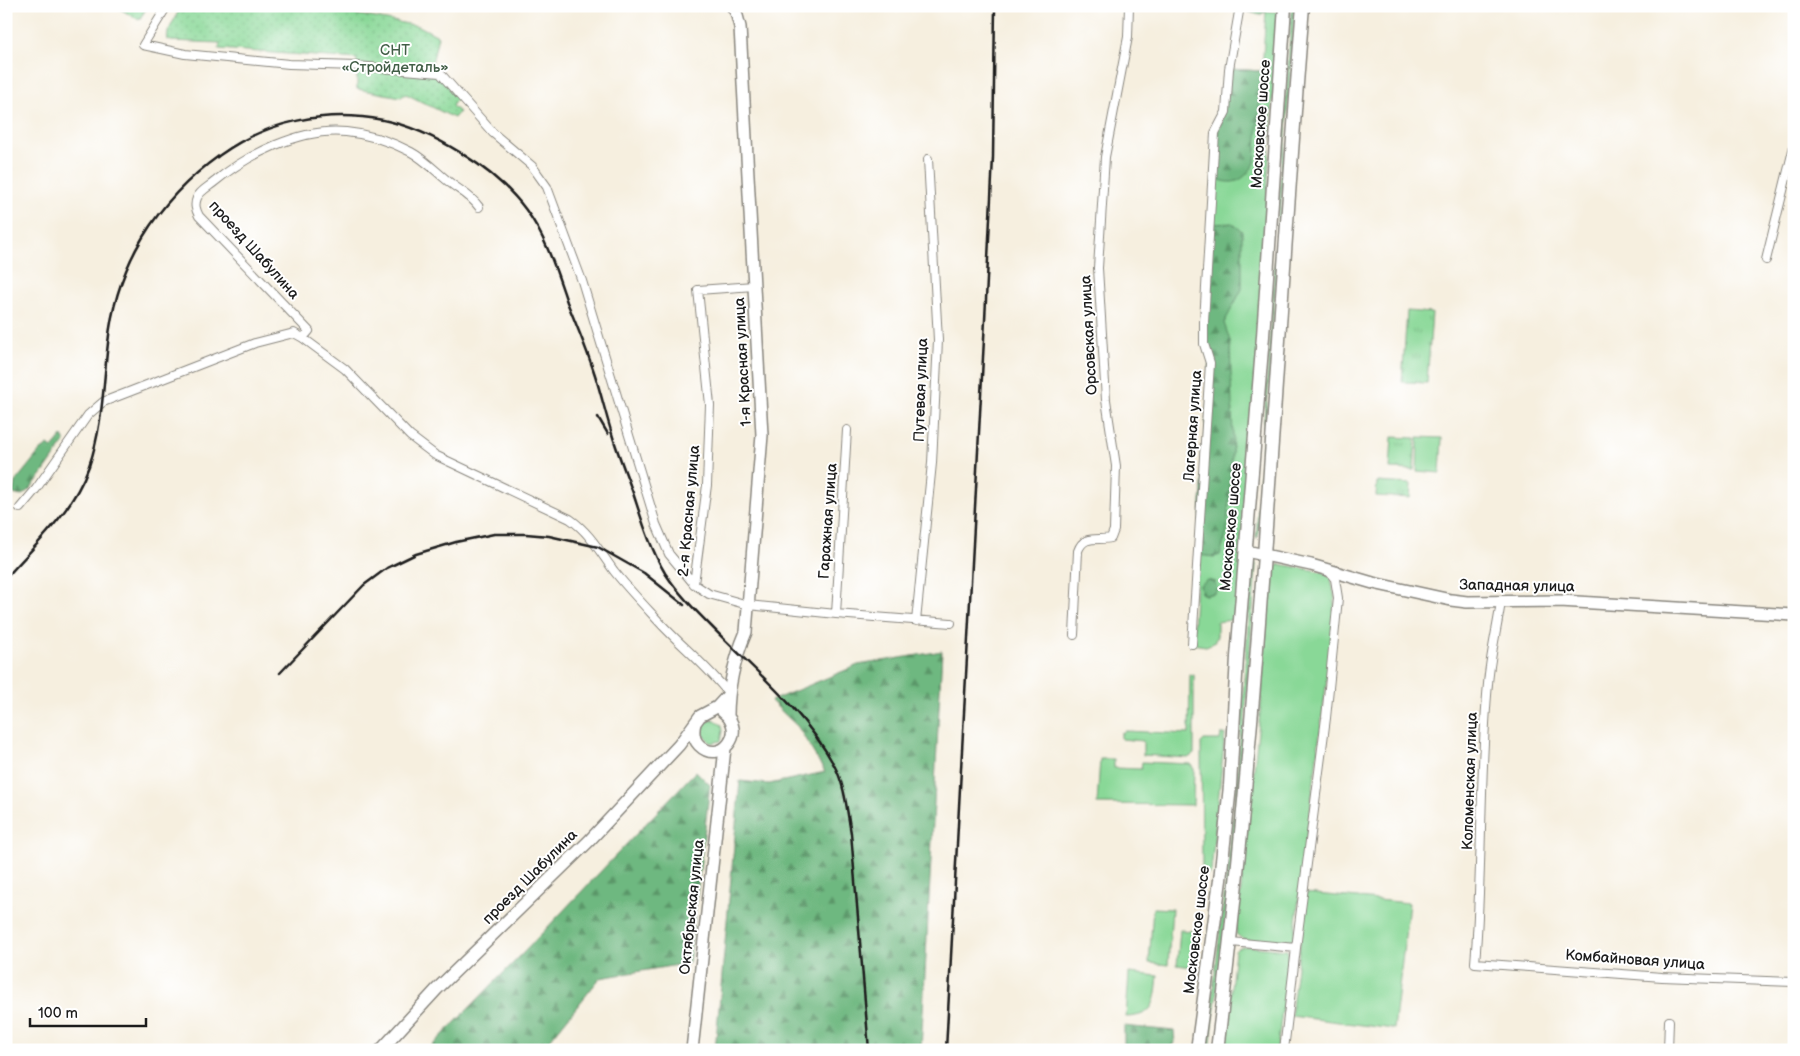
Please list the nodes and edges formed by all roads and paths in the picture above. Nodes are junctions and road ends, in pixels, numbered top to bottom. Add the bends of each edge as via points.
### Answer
1 (167, 6) edge
2 (732, 6) edge
3 (1129, 6) edge
4 (1240, 6) edge
5 (1285, 6) edge
6 (1303, 6) edge
7 (1794, 146) edge
8 (928, 159) dead end
9 (479, 207) dead end
10 (1766, 260) dead end
11 (754, 286) junction
12 (303, 338) junction
13 (847, 430) dead end
14 (20, 508) dead end
15 (1246, 551) junction
16 (1264, 555) junction
17 (1328, 570) junction
18 (694, 584) junction
19 (1501, 602) junction
20 (748, 605) junction
21 (836, 614) junction
22 (1794, 616) edge
23 (916, 621) junction
24 (951, 623) dead end
25 (1074, 635) dead end
26 (1192, 644) dead end
27 (729, 694) junction
28 (711, 711) junction
29 (728, 716) junction
30 (696, 722) junction
31 (696, 741) junction
32 (679, 745) junction
33 (725, 748) junction
34 (712, 751) junction
35 (723, 768) junction
36 (1231, 942) junction
37 (1296, 948) junction
38 (1475, 962) joint
39 (1794, 982) edge
40 (1669, 1021) dead end
41 (381, 1050) edge
42 (692, 1050) edge
43 (1197, 1050) edge
44 (1217, 1050) edge
45 (1284, 1050) edge
46 (1668, 1050) edge

1 - 18 street via 143,45 185,54 289,64 440,73 493,134 532,166 547,187 582,281 656,524 669,554
2 - 11 street, 1-я Красная улица via 740,27
3 - 25 street, Орсовская улица via 1128,37 1105,157 1098,268 1106,400 1116,466 1114,530 1111,538 1090,538 1079,546
4 - 26 street, Лагерная улица via 1229,69 1226,112 1215,134 1204,322 1204,344 1210,363
5 - 15 main road, Московское шоссе
6 - 16 main road
7 - 10 street
8 - 23 street, Путевая улица via 938,340 932,463
9 - 12 street, проезд Шабулина via 472,197 412,152 374,137 345,131 296,137 276,144 226,173 197,196 195,206 199,216 309,332
11 - 18 street, 2-я Красная улица via 698,290 710,405 707,485
11 - 20 street, 1-я Красная улица via 762,435
12 - 14 street via 294,333 255,343 103,402 88,414
12 - 27 street via 345,369 422,446 449,463 581,527 654,616
13 - 21 street, Гаражная улица
15 - 16 street, Западная улица
15 - 43 main road, Московское шоссе via 1230,786
16 - 17 street, Западная улица
16 - 36 main road
17 - 19 street, Западная улица via 1446,599
17 - 37 street via 1335,579 1338,598
18 - 20 street, 2-я Красная улица via 709,594
19 - 22 street, Западная улица via 1560,601
19 - 38 street, Коломенская улица via 1488,683
20 - 21 street, 2-я Красная улица
20 - 27 street, 1-я Красная улица via 746,632 737,653
21 - 23 street, 2-я Красная улица
23 - 24 street, 2-я Красная улица
27 - 28 street, проезд Шабулина
27 - 29 street, 1-я Красная улица
28 - 29 street
28 - 30 street, проезд Шабулина
29 - 33 street via 734,730
30 - 31 street via 693,728
30 - 32 street, проезд Шабулина
31 - 32 street via 683,741
31 - 34 street
32 - 41 street, проезд Шабулина via 589,841 437,989
33 - 34 street
33 - 35 street, Октябрьская улица
34 - 35 street
35 - 42 street, Октябрьская улица
36 - 37 street
36 - 44 main road
37 - 45 street
38 - 39 street, Комбайновая улица via 1662,977
40 - 46 street

